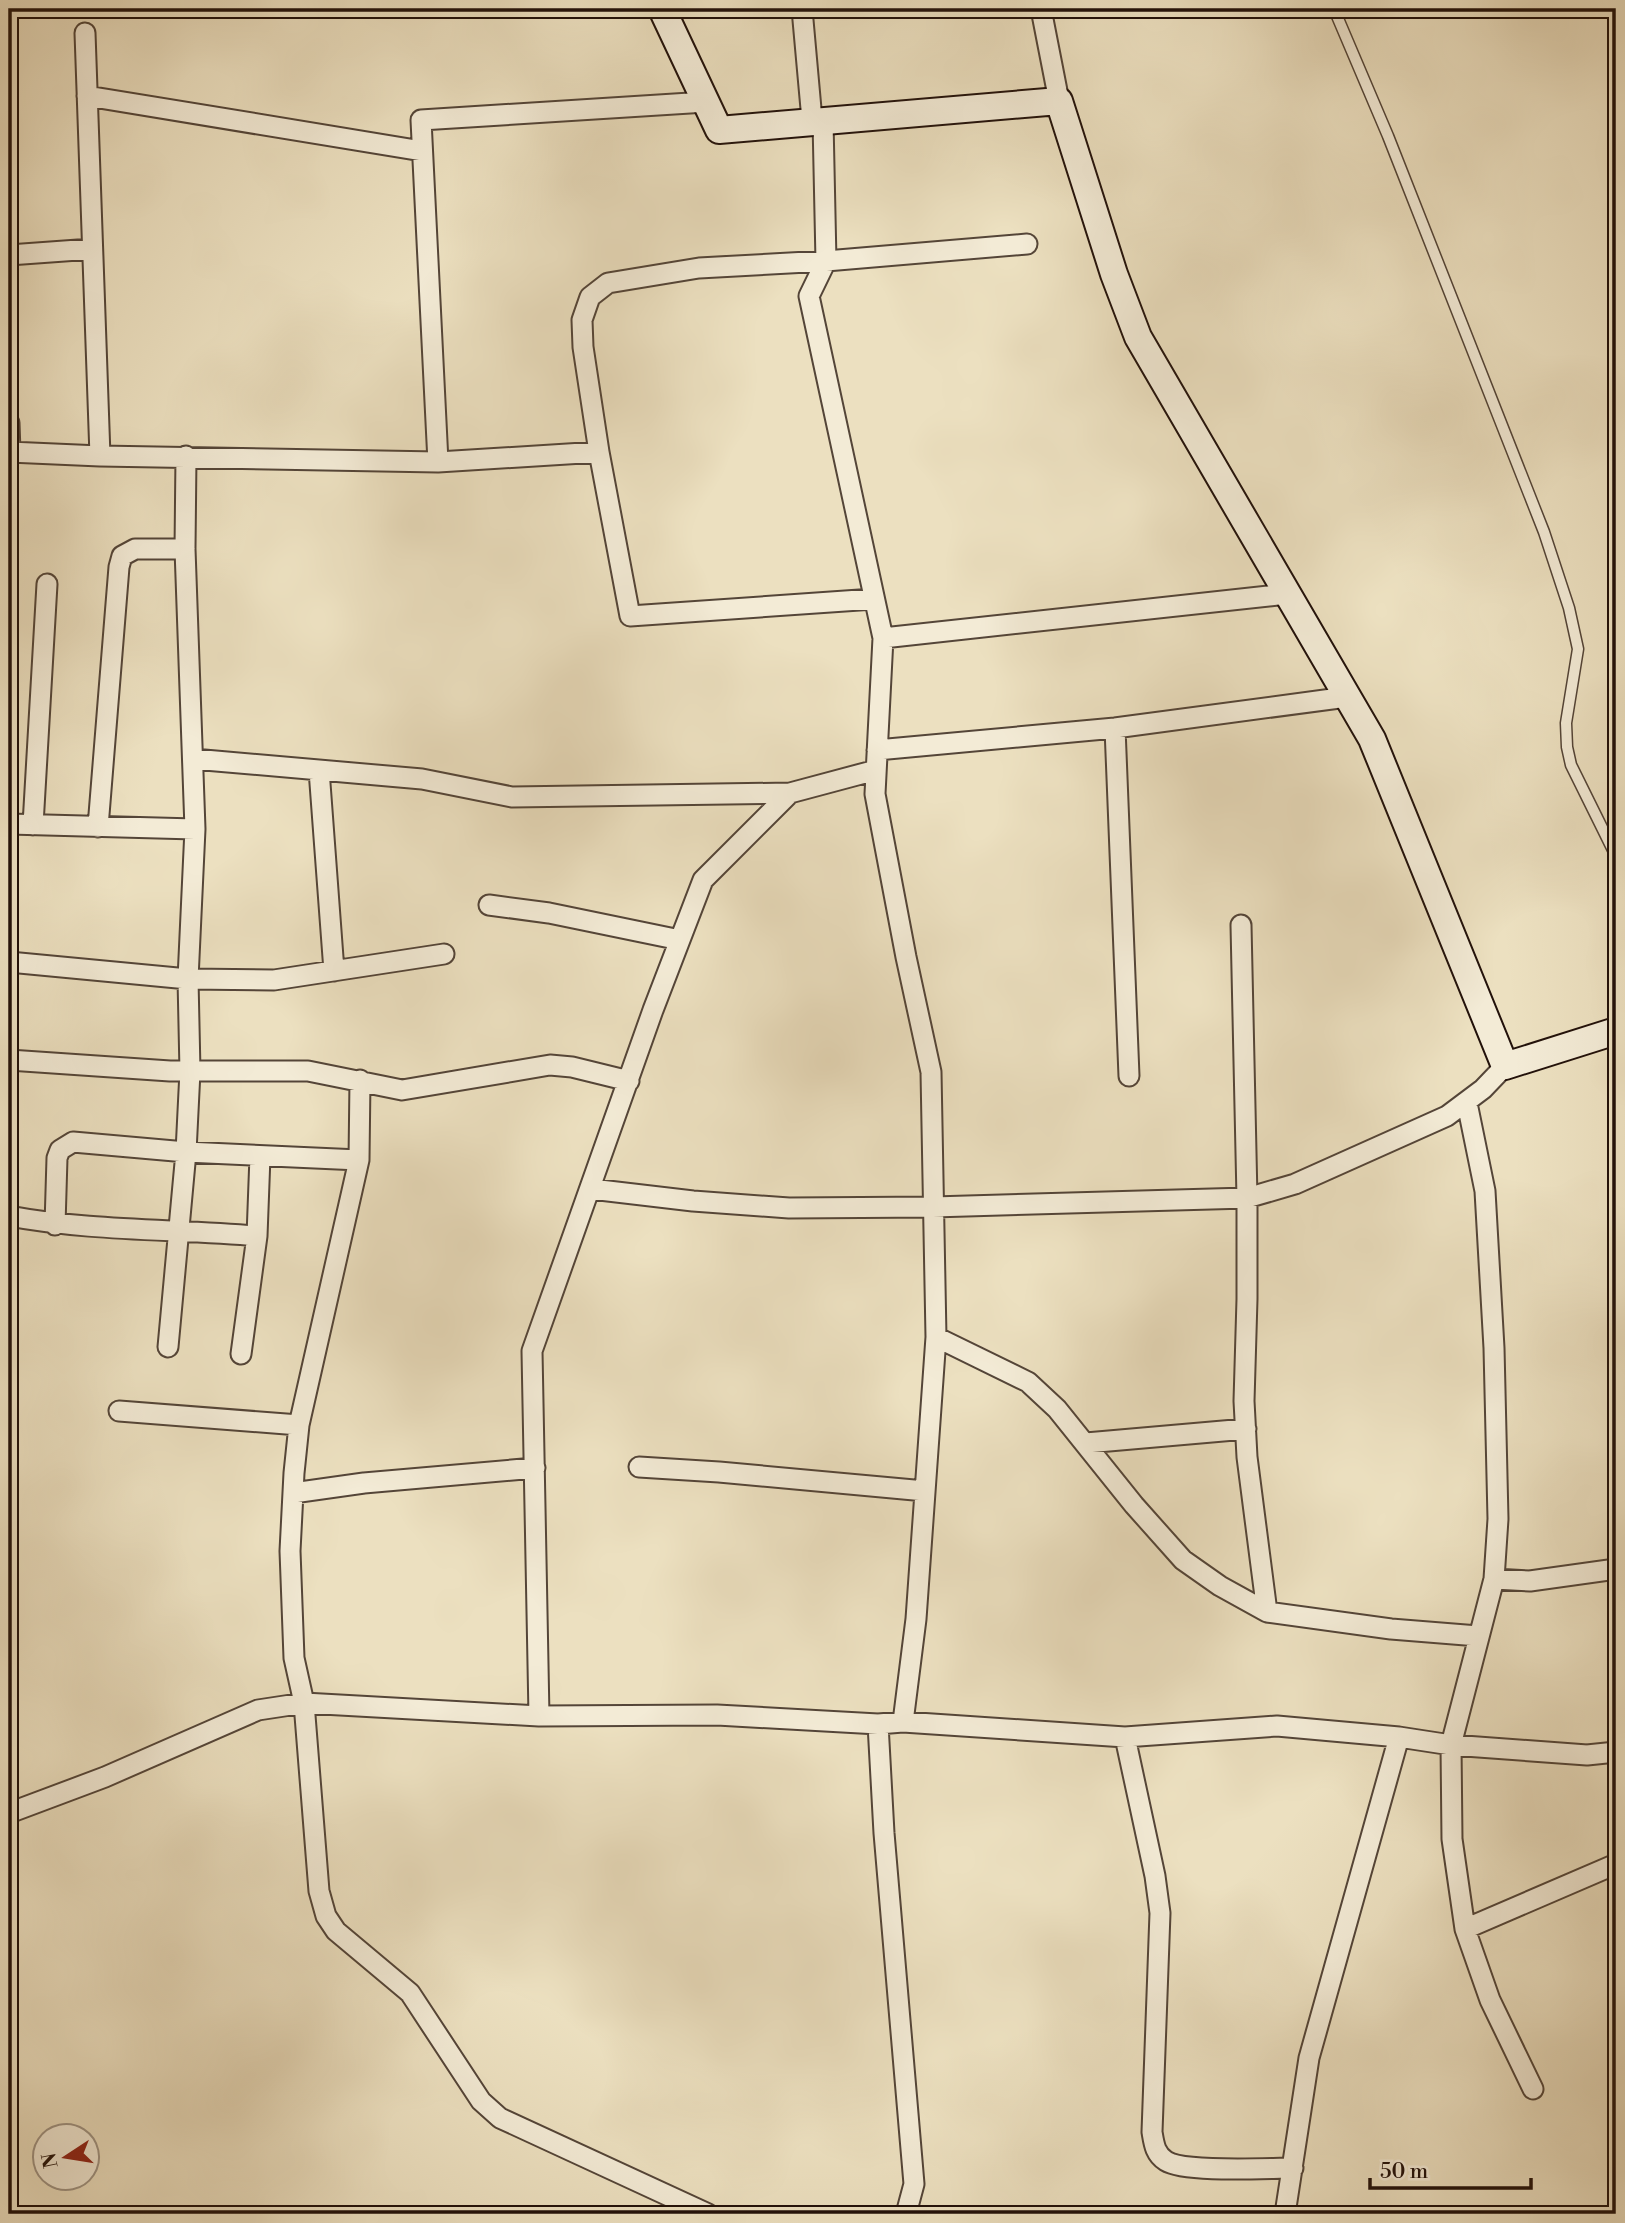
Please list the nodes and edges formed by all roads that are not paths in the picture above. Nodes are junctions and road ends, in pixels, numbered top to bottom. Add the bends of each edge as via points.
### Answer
1 (662, 9) edge
2 (802, 9) edge
3 (1041, 9) edge
4 (1334, 9) edge
5 (85, 33) dead end
6 (87, 96) junction
7 (1059, 101) junction
8 (706, 102) junction
9 (818, 121) junction
10 (422, 151) junction
11 (1027, 244) dead end
12 (92, 249) junction
13 (9, 256) edge
14 (826, 261) junction
15 (9, 423) edge
16 (9, 452) edge
17 (599, 452) junction
18 (100, 456) junction
19 (186, 456) junction
20 (438, 461) junction
21 (185, 549) junction
22 (47, 584) dead end
23 (1287, 593) junction
24 (874, 599) junction
25 (883, 638) junction
26 (1348, 696) junction
27 (1115, 728) junction
28 (193, 760) junction
29 (877, 760) junction
30 (319, 770) junction
31 (790, 793) junction
32 (9, 824) edge
33 (33, 825) junction
34 (98, 827) junction
35 (195, 828) junction
36 (1616, 856) edge
37 (489, 905) dead end
38 (1241, 925) dead end
39 (680, 940) junction
40 (443, 954) dead end
41 (9, 962) edge
42 (334, 971) junction
43 (188, 979) junction
44 (1616, 1031) edge
45 (9, 1060) edge
46 (1505, 1066) junction
47 (190, 1071) junction
48 (1129, 1076) dead end
49 (360, 1080) junction
50 (629, 1081) junction
51 (1467, 1102) junction
52 (186, 1152) junction
53 (260, 1156) junction
54 (359, 1160) junction
55 (591, 1189) junction
56 (1247, 1198) junction
57 (933, 1207) junction
58 (9, 1216) edge
59 (55, 1225) junction
60 (179, 1230) junction
61 (257, 1236) junction
62 (936, 1337) junction
63 (168, 1347) dead end
64 (241, 1354) dead end
65 (119, 1411) dead end
66 (299, 1425) junction
67 (1245, 1429) junction
68 (1086, 1443) junction
69 (639, 1466) dead end
70 (535, 1468) junction
71 (925, 1491) junction
72 (293, 1493) junction
73 (1616, 1569) edge
74 (1494, 1579) junction
75 (1267, 1612) junction
76 (1478, 1636) junction
77 (304, 1703) junction
78 (539, 1716) junction
79 (903, 1722) junction
80 (878, 1724) junction
81 (1125, 1737) junction
82 (1399, 1737) junction
83 (1451, 1745) junction
84 (1616, 1752) edge
85 (9, 1813) edge
86 (1616, 1864) edge
87 (1465, 1929) junction
88 (1533, 2089) dead end
89 (1293, 2168) junction
90 (708, 2214) edge
91 (906, 2214) edge
92 (1285, 2214) edge

1 - 8 main road
2 - 9 street
3 - 7 street
4 - 36 lane via 1544,532 1578,649 1566,723 1567,747 1571,765
5 - 6 street
6 - 10 street
6 - 12 street
7 - 9 main road
7 - 23 main road via 1138,337
8 - 9 main road via 719,130
8 - 10 street via 421,120
9 - 14 street
10 - 20 street
11 - 14 street
12 - 13 street
12 - 18 street
14 - 17 street via 637,276 608,283 590,297 582,320 583,347
14 - 24 street via 809,296
15 - 16 street
16 - 18 street
17 - 20 street
17 - 24 street via 631,616
18 - 19 street
19 - 20 street
19 - 21 street
21 - 28 street
21 - 34 street via 135,549 122,556
22 - 33 street
23 - 25 street
23 - 26 main road
24 - 25 street
25 - 29 street
26 - 27 street
26 - 46 main road via 1372,739
27 - 29 street
27 - 48 street
28 - 30 street
28 - 35 street
29 - 31 street
29 - 57 street via 875,794 931,1072
30 - 31 street via 422,779 512,797
30 - 42 street
31 - 39 street via 703,880
32 - 33 street
33 - 34 street
34 - 35 street
35 - 43 street
37 - 39 street
38 - 56 street
39 - 50 street
40 - 42 street
41 - 43 street
42 - 43 street via 274,980
43 - 47 street
44 - 46 main road
45 - 47 street
46 - 51 street
47 - 49 street via 308,1071
47 - 52 street
49 - 50 street via 401,1090 550,1065
49 - 54 street
50 - 55 street
51 - 56 street via 1447,1116 1295,1184
51 - 74 street via 1485,1191 1494,1348 1498,1519
52 - 53 street
52 - 59 street via 65,1145 57,1158
52 - 60 street
53 - 54 street
53 - 61 street
54 - 66 street
55 - 57 street via 789,1208
55 - 70 street via 532,1351
56 - 57 street
56 - 67 street
57 - 62 street
58 - 59 street
59 - 60 street
60 - 61 street
60 - 63 street
61 - 64 street
62 - 68 street via 1028,1382
62 - 71 street
65 - 66 street
66 - 72 street
67 - 68 street
67 - 75 street
68 - 75 street via 1184,1560
69 - 71 street
70 - 72 street
70 - 78 street
71 - 79 street
72 - 77 street via 294,1658
73 - 74 street via 1530,1581
74 - 76 street
75 - 76 street
76 - 83 street
77 - 78 street
77 - 85 street via 258,1710
77 - 90 street via 319,1891 336,1931 410,1993 481,2101 500,2118
78 - 80 street via 717,1715
79 - 80 street
79 - 81 street
80 - 91 street via 914,2184
81 - 82 street via 1277,1726
81 - 89 street via 1160,1913 1155,2151 1167,2162 1189,2167
82 - 83 street
82 - 89 street via 1309,2058
83 - 84 street via 1587,1755
83 - 87 street via 1452,1839
86 - 87 street
87 - 88 street via 1490,2000
89 - 92 street

